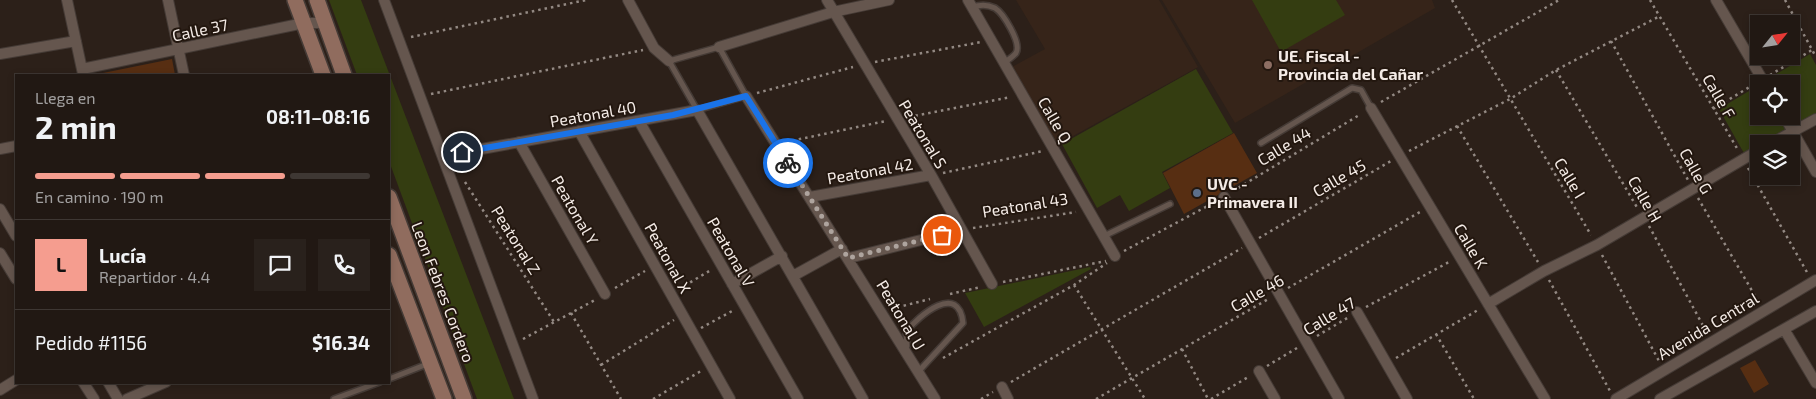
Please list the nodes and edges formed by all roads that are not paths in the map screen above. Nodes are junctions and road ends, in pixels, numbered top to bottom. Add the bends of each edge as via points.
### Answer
1 (68, 0) edge
2 (168, 0) edge
3 (295, 0) edge
4 (317, 0) edge
5 (384, 0) edge
6 (628, 0) edge
7 (826, 0) edge
8 (889, 0) edge
9 (1716, 0) edge
10 (970, 3) edge
11 (833, 12) junction
12 (304, 23) junction
13 (325, 23) junction
14 (76, 41) junction
15 (718, 47) junction
16 (178, 50) junction
17 (0, 54) edge
18 (669, 61) junction
19 (1004, 63) junction
20 (82, 72) edge
21 (184, 74) edge
22 (323, 74) edge
23 (344, 74) edge
24 (1760, 75) edge
25 (746, 96) junction
26 (1371, 108) joint
27 (696, 110) junction
28 (1816, 119) edge
29 (639, 121) junction
30 (1789, 125) edge
31 (579, 131) junction
32 (1793, 132) junction
33 (1787, 135) edge
34 (519, 142) junction
35 (1261, 143) dead end
36 (15, 146) edge
37 (0, 149) edge
38 (1750, 154) edge
39 (443, 156) junction
40 (1816, 172) edge
41 (931, 175) junction
42 (810, 197) junction
43 (1224, 197) road end
44 (390, 199) edge
45 (1170, 204) dead end
46 (0, 209) edge
47 (961, 230) junction
48 (15, 234) edge
49 (1104, 236) junction
50 (842, 249) junction
51 (0, 253) edge
52 (782, 256) junction
53 (1115, 256) road end
54 (848, 258) junction
55 (413, 262) junction
56 (392, 270) edge
57 (793, 276) junction
58 (15, 277) edge
59 (1814, 281) edge
60 (732, 284) junction
61 (992, 284) dead end
62 (605, 294) road end
63 (1488, 304) junction
64 (1816, 311) edge
65 (1357, 312) road end
66 (1784, 329) junction
67 (430, 363) junction
68 (918, 371) junction
69 (1259, 371) road end
70 (390, 379) edge
71 (15, 381) edge
72 (1816, 383) edge
73 (84, 384) edge
74 (109, 384) edge
75 (375, 384) edge
76 (150, 385) edge
77 (1002, 387) road end
78 (0, 390) edge
79 (94, 399) edge
80 (118, 399) edge
81 (127, 399) edge
82 (334, 399) edge
83 (444, 399) edge
84 (464, 399) edge
85 (533, 399) edge
86 (730, 399) edge
87 (798, 399) edge
88 (863, 399) edge
89 (935, 399) edge
90 (1008, 399) edge
91 (1275, 399) edge
92 (1339, 399) edge
93 (1407, 399) edge
94 (1545, 399) edge
95 (1616, 399) edge
96 (1660, 399) edge

1 - 14 street
2 - 16 street
3 - 12 street
4 - 13 street
5 - 39 street
6 - 18 street via 654,48
7 - 11 street, Peatonal S
8 - 11 street
9 - 24 street
10 - 19 street, Calle Q
10 - 19 lane via 996,9 1006,20 1018,46 1017,52
11 - 15 street
11 - 41 street, Peatonal S
12 - 13 street, Calle 37
12 - 16 street, Calle 37
12 - 22 street
13 - 23 street
14 - 17 street
14 - 20 street
15 - 18 lane
15 - 25 lane
16 - 20 street, Calle 37
16 - 21 street
18 - 27 lane
19 - 49 street, Calle Q
25 - 27 lane, Peatonal 40
25 - 42 street, Peatonal U
26 - 35 lane via 1361,90 1352,88
26 - 63 street, Calle K
27 - 29 street, Peatonal 40
27 - 52 street
28 - 32 street
29 - 31 street, Peatonal 40
29 - 60 street, Peatonal V
30 - 32 street
31 - 34 street, Peatonal 40
31 - 86 street, Peatonal X
32 - 33 street
32 - 40 street
34 - 39 street, Peatonal 40
34 - 62 street, Peatonal Y
36 - 37 street
38 - 63 street via 1597,245
39 - 85 street
41 - 42 street, Peatonal 42
41 - 47 street, Peatonal S
42 - 50 street, Peatonal U
43 - 92 street
44 - 55 street, Leon Febres Cordero
45 - 49 lane
46 - 48 street
47 - 54 street, Peatonal 43
47 - 61 street, Peatonal S
49 - 53 street, Calle Q
50 - 54 street, Peatonal U
50 - 57 street
51 - 58 street
52 - 57 street
52 - 60 street
54 - 68 street, Peatonal U
55 - 56 street
55 - 84 street, Leon Febres Cordero
56 - 67 street
57 - 88 street
59 - 95 street, Avenida Central
60 - 87 street, Peatonal V
63 - 94 street, Calle K
64 - 66 street
65 - 93 street
66 - 72 street
66 - 96 street
67 - 70 lane
67 - 83 street
68 - 68 lane via 963,324 962,314 956,307 950,304 927,309 906,332 905,342
68 - 89 street, Peatonal U
69 - 91 street
71 - 78 street
73 - 79 street
74 - 80 street
75 - 82 lane
76 - 81 street
77 - 90 street

